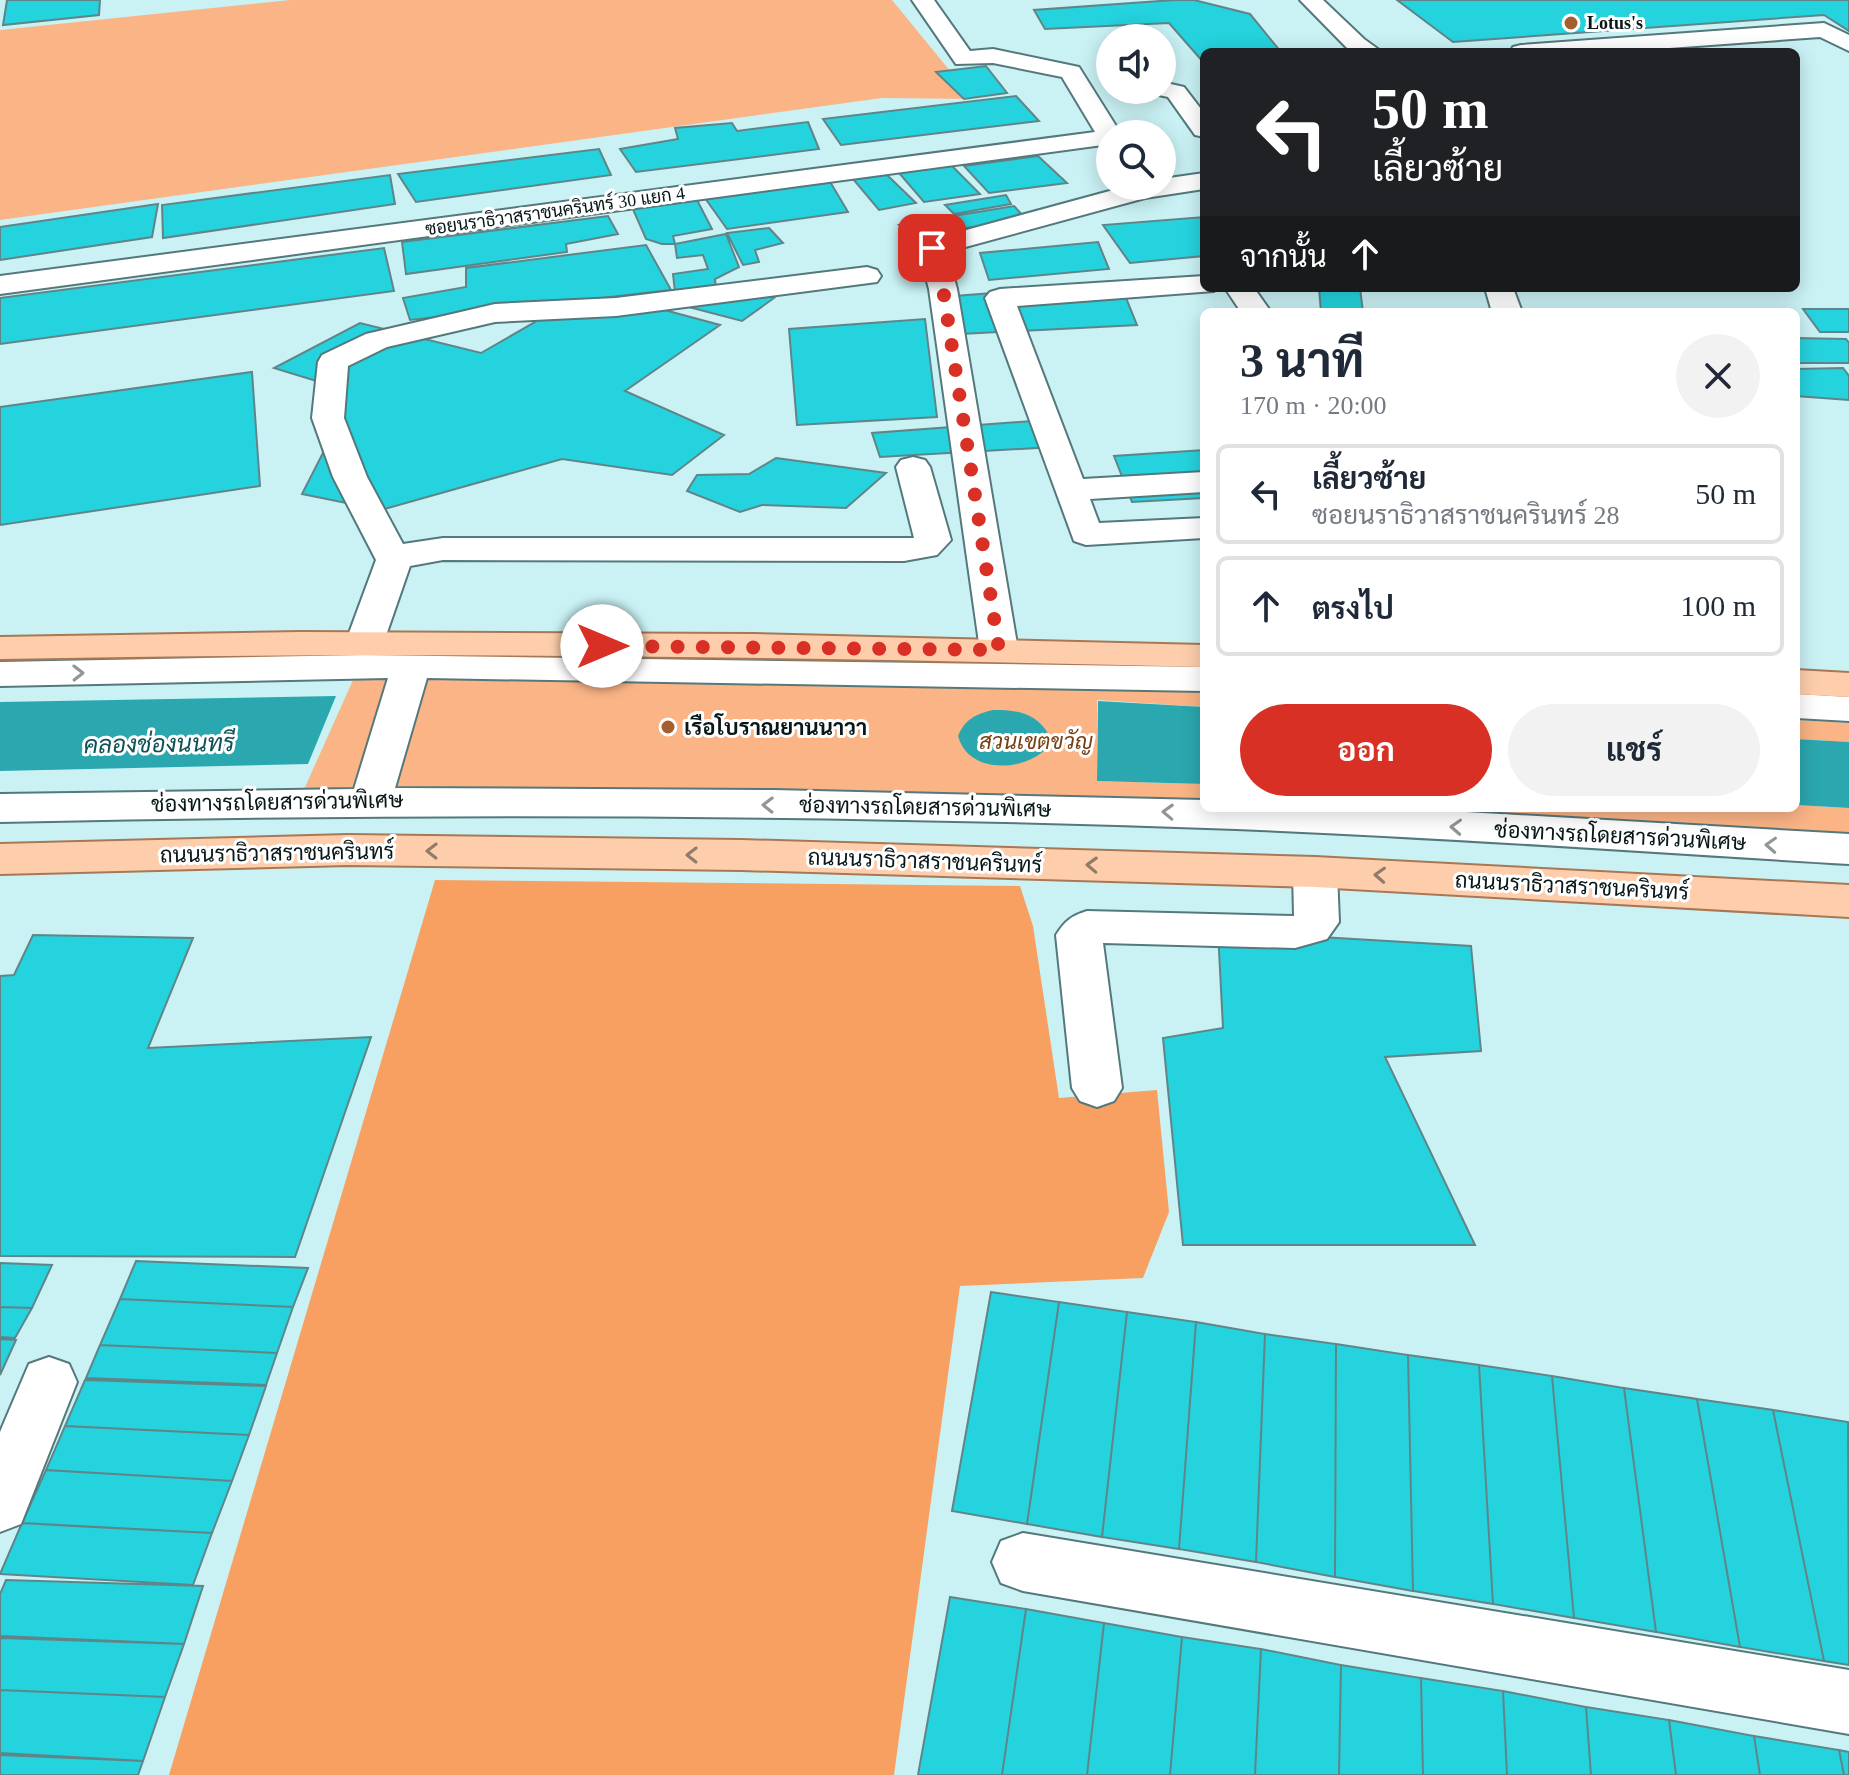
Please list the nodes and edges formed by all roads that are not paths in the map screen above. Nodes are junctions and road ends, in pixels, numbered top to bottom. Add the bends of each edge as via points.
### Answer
1 (923, 0) edge
2 (1311, 0) edge
3 (1849, 44) edge
4 (1364, 48) edge
5 (1576, 48) edge
6 (1071, 72) junction
7 (1096, 77) edge
8 (1176, 92) edge
9 (1100, 120) edge
10 (1200, 125) edge
11 (1096, 138) edge
12 (1200, 181) edge
13 (1176, 184) edge
14 (1100, 200) edge
15 (867, 276) dead end
16 (0, 285) edge
17 (1200, 285) edge
18 (913, 467) dead end
19 (1200, 482) edge
20 (1070, 490) junction
21 (1200, 528) edge
22 (394, 560) junction
23 (364, 644) junction
24 (0, 648) edge
25 (999, 650) junction
26 (1200, 656) edge
27 (411, 666) junction
28 (0, 674) edge
29 (1200, 679) edge
30 (1800, 682) edge
31 (1849, 685) edge
32 (1800, 706) edge
33 (1849, 709) edge
34 (371, 800) junction
35 (0, 808) edge
36 (1849, 849) edge
37 (0, 859) edge
38 (1315, 872) junction
39 (1849, 901) edge
40 (1097, 1088) dead end
41 (49, 1382) dead end
42 (0, 1504) edge
43 (1023, 1562) dead end
44 (1849, 1702) edge

1 - 6 street via 964,59 993,56
2 - 4 street
3 - 5 street via 1824,30
6 - 7 street
6 - 9 street
8 - 10 street
11 - 16 street, ซอยนราธิวาสราชนครินทร์ 30 แยก 4
12 - 13 street
14 - 25 street via 932,248 943,289
15 - 22 street via 616,307 495,313 377,340 333,362 328,418 350,477
17 - 20 street via 1000,298
18 - 22 street via 933,540 915,549 443,549
19 - 20 street
20 - 21 street via 1086,534
22 - 23 street
23 - 24 main road
23 - 25 main road
25 - 26 main road
28 -> 27 street
27 - 29 street
27 - 34 street
30 - 31 main road
32 - 33 street
34 - 35 street, ช่องทางรถโดยสารด่วนพิเศษ
36 -> 34 street, ช่องทางรถโดยสารด่วนพิเศษ via 1243,815
38 -> 37 main road, ถนนนราธิวาสราชนครินทร์ via 348,850
39 -> 38 main road, ถนนนราธิวาสราชนครินทร์
38 - 40 street via 1317,922 1295,932 1087,927 1079,935
41 - 42 street
43 - 44 street

